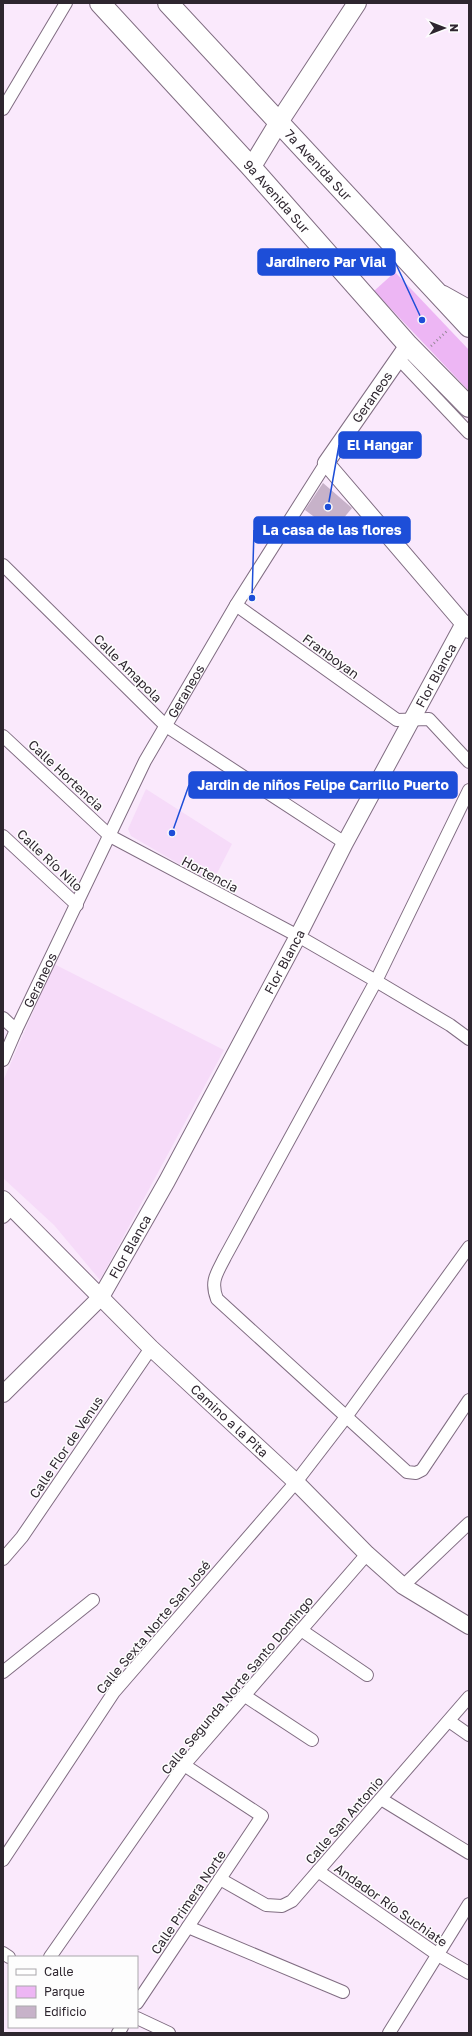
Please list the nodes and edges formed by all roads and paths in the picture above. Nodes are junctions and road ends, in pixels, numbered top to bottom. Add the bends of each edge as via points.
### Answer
1 (66, 3) edge
2 (100, 3) edge
3 (168, 3) edge
4 (357, 3) edge
5 (3, 109) edge
6 (279, 122) junction
7 (252, 168) junction
8 (466, 317) edge
9 (409, 354) junction
10 (469, 407) edge
11 (469, 433) edge
12 (326, 463) junction
13 (3, 565) edge
14 (236, 605) junction
15 (466, 626) edge
16 (413, 719) junction
17 (166, 726) junction
18 (3, 736) edge
19 (469, 762) edge
20 (469, 790) edge
21 (3, 836) edge
22 (110, 836) junction
23 (345, 843) junction
24 (77, 905) junction
25 (298, 936) junction
26 (376, 981) junction
27 (3, 1018) edge
28 (16, 1030) junction
29 (469, 1039) edge
30 (3, 1060) edge
31 (6, 1208) edge
32 (469, 1247) edge
33 (101, 1297) junction
34 (151, 1348) junction
35 (3, 1394) edge
36 (469, 1400) edge
37 (346, 1417) junction
38 (296, 1482) junction
39 (469, 1523) edge
40 (367, 1554) junction
41 (3, 1559) edge
42 (403, 1586) junction
43 (93, 1600) dead end
44 (469, 1626) edge
45 (301, 1630) junction
46 (3, 1672) edge
47 (367, 1676) dead end
48 (245, 1696) junction
49 (469, 1697) edge
50 (449, 1721) junction
51 (469, 1735) edge
52 (312, 1740) dead end
53 (184, 1765) junction
54 (381, 1799) junction
55 (469, 1854) edge
56 (3, 1860) edge
57 (318, 1871) junction
58 (220, 1879) junction
59 (469, 1904) edge
60 (188, 1927) junction
61 (438, 1955) junction
62 (51, 1956) edge
63 (469, 1973) edge
64 (343, 1992) dead end
65 (138, 2002) edge
66 (138, 2018) edge
67 (169, 2033) edge
68 (389, 2033) edge

1 - 5 street
2 - 7 main road, 9a Avenida Sur
3 - 6 main road, 7a Avenida Sur
4 - 6 main road
6 - 7 main road
6 - 8 main road, 7a Avenida Sur via 428,284
7 - 9 main road, 9a Avenida Sur
8 - 9 path
9 - 10 main road, 9a Avenida Sur
9 - 11 street
9 - 12 street, Geraneos
12 - 14 street, Geraneos
12 - 15 street
13 - 17 street, Calle Amapola
14 - 16 street, Franboyan via 397,720
14 - 17 street, Geraneos
15 - 16 street, Flor Blanca
16 - 19 street, Franboyan via 429,719
16 - 23 street, Flor Blanca
17 - 22 street, Geraneos via 145,761
17 - 23 street, Calle Amapola
18 - 22 street, Calle Hortencia
20 - 26 street
21 - 24 street, Calle Río Nilo
22 - 24 street, Geraneos
22 - 25 street, Hortencia
23 - 25 street, Flor Blanca
24 - 28 street, Geraneos
25 - 26 street, Hortencia
25 - 33 street, Flor Blanca via 167,1181
26 - 29 street, Hortencia
26 - 37 street via 216,1275 213,1288 218,1298
27 - 28 street
28 - 30 street, Geraneos
31 - 33 street, Camino a la Pita
32 - 37 street, Calle Sexta Norte San José
33 - 34 street, Camino a la Pita
33 - 35 street, Flor Blanca
34 - 38 street, Camino a la Pita
34 - 41 street, Calle Flor de Venus via 22,1537
36 - 37 street via 422,1470 416,1473 407,1472
37 - 38 street, Calle Sexta Norte San José
38 - 40 street, Camino a la Pita
38 - 56 street, Calle Sexta Norte San José via 114,1692
39 - 42 street
40 - 42 street, Camino a la Pita
40 - 45 street, Calle Segunda Norte Santo Domingo
42 - 44 street, Camino a la Pita
43 - 46 street
45 - 47 street
45 - 48 street, Calle Segunda Norte Santo Domingo
48 - 52 street
48 - 53 street, Calle Segunda Norte Santo Domingo
49 - 50 street, Calle San Antonio
50 - 51 street
50 - 54 street, Calle San Antonio
53 - 58 street, Calle Primera Norte via 262,1816
53 - 62 street, Calle Segunda Norte Santo Domingo
54 - 55 street
54 - 57 street, Calle San Antonio
57 - 58 street, Calle San Antonio via 292,1901 282,1906 266,1905
57 - 61 street, Andador Río Suchiate
58 - 60 street, Calle Primera Norte
59 - 61 street
60 - 64 street
60 - 65 street, Calle Primera Norte
61 - 63 street, Andador Río Suchiate
61 - 68 street
66 - 67 street

